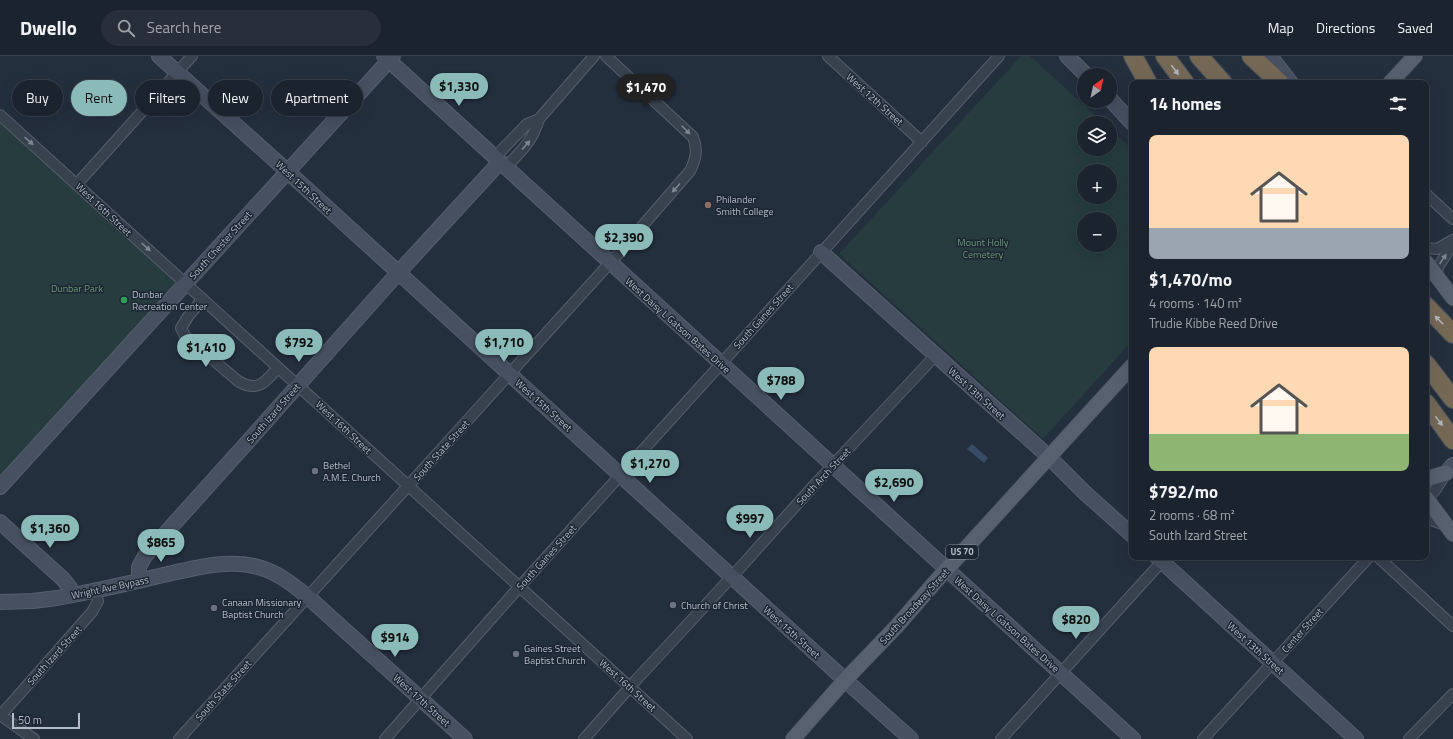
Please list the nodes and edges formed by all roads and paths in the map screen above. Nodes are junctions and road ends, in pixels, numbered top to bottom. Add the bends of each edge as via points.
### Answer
1 (159, 56) edge
2 (192, 56) edge
3 (594, 56) edge
4 (606, 56) edge
5 (828, 56) edge
6 (999, 56) edge
7 (1067, 56) edge
8 (1133, 56) edge
9 (1165, 56) edge
10 (1198, 56) edge
11 (1251, 56) edge
12 (1270, 56) edge
13 (1415, 56) edge
14 (388, 58) edge
15 (1079, 68) edge
16 (177, 73) junction
17 (1146, 80) edge
18 (1183, 80) edge
19 (1215, 80) edge
20 (1220, 80) edge
21 (1277, 80) edge
22 (1289, 80) edge
23 (1393, 80) edge
24 (1117, 107) edge
25 (0, 115) edge
26 (539, 119) junction
27 (1129, 120) edge
28 (922, 142) junction
29 (501, 162) junction
30 (287, 171) junction
31 (77, 184) junction
32 (1429, 197) edge
33 (1453, 219) edge
34 (1453, 240) edge
35 (1429, 248) edge
36 (821, 252) junction
37 (610, 263) junction
38 (1429, 266) edge
39 (398, 273) junction
40 (1439, 279) junction
41 (186, 283) junction
42 (1453, 298) edge
43 (203, 299) junction
44 (1429, 309) edge
45 (1453, 334) edge
46 (935, 356) junction
47 (721, 363) junction
48 (278, 368) junction
49 (1429, 368) edge
50 (1129, 369) edge
51 (509, 374) junction
52 (298, 384) junction
53 (1453, 399) edge
54 (1429, 408) edge
55 (1453, 440) edge
56 (1049, 457) junction
57 (833, 465) junction
58 (1449, 469) edge
59 (620, 475) junction
60 (1429, 478) edge
61 (408, 485) junction
62 (0, 487) edge
63 (1429, 496) edge
64 (1429, 503) edge
65 (1429, 520) edge
66 (0, 522) edge
67 (1450, 530) edge
68 (1129, 532) edge
69 (1161, 560) edge
70 (1163, 560) edge
71 (1366, 560) edge
72 (1381, 560) edge
73 (946, 569) junction
74 (731, 577) junction
75 (139, 581) junction
76 (520, 586) junction
77 (95, 590) junction
78 (73, 595) junction
79 (307, 596) junction
80 (0, 602) edge
81 (1453, 626) edge
82 (1272, 663) junction
83 (1061, 673) junction
84 (845, 680) junction
85 (630, 687) junction
86 (1453, 694) edge
87 (421, 699) junction
88 (0, 715) edge
89 (34, 739) edge
90 (178, 739) edge
91 (385, 739) edge
92 (465, 739) edge
93 (584, 739) edge
94 (687, 739) edge
95 (793, 739) edge
96 (911, 739) edge
97 (1001, 739) edge
98 (1133, 739) edge
99 (1203, 739) edge
100 (1356, 739) edge
101 (1409, 739) edge

1 - 16 street, West 15th Street
2 - 16 street
3 - 26 street, South Izard Street
4 -> 37 street, South State Street via 689,132 695,143 696,156 686,177
5 - 28 street, West 12th Street
6 - 28 street, South Gaines Street
7 - 15 street
8 - 17 highway
9 -> 18 highway
10 - 19 highway
10 - 20 highway
11 - 21 highway
12 - 22 street
13 - 23 main road
14 - 29 street, West Daisy L Gatson Bates Drive
14 - 30 street, South Chester Street
16 - 30 street, West 15th Street
16 - 31 street
24 - 27 street
25 -> 31 street, West 16th Street
26 - 29 street, South Izard Street via 527,124
29 -> 26 street, South Izard Street via 532,138
28 - 36 street, South Gaines Street
29 - 37 street, West Daisy L Gatson Bates Drive
29 - 39 street, South Izard Street
30 - 39 street, West 15th Street
30 - 41 street, South Chester Street
31 -> 41 street, West 16th Street
32 - 33 street
34 - 35 street via 1437,249
40 -> 34 street via 1438,267
36 - 46 street, West 13th Street
36 - 47 street, South Gaines Street
37 - 47 street, West Daisy L Gatson Bates Drive
37 - 51 street, South State Street
38 - 40 main road
39 - 51 street, West 15th Street
39 - 52 street, South Izard Street
40 - 42 main road
41 - 43 street, West 16th Street
41 - 62 street, South Chester Street
43 - 48 street, West 16th Street
43 - 48 street via 181,328 185,336 247,386 258,386
45 -> 44 highway
46 - 56 street, West 13th Street
46 - 57 street, South Arch Street
47 - 57 street, West Daisy L Gatson Bates Drive
47 - 59 street, South Gaines Street
48 - 52 street, West 16th Street
49 - 53 highway
50 - 56 main road, South Broadway Street / US 70
51 - 59 street, West 15th Street
51 - 61 street, South State Street
52 - 61 street, West 16th Street
52 - 75 street, South Izard Street via 145,556 139,568
54 -> 55 highway
56 - 68 street, West 13th Street
56 - 73 main road, South Broadway Street / US 70
57 - 73 street, West Daisy L Gatson Bates Drive
57 - 74 street, South Arch Street
58 - 60 main road
58 - 63 street
59 - 74 street, West 15th Street
59 - 76 street, South Gaines Street
61 - 76 street, West 16th Street
61 - 79 street, South State Street
64 - 67 main road
65 - 67 street
66 - 78 street via 63,579
69 - 83 street
70 - 82 street, West 13th Street
71 - 82 street, Center Street
72 - 81 street
73 - 83 street, West Daisy L Gatson Bates Drive
73 - 84 main road, South Broadway Street / US 70 via 897,626
74 - 84 street, West 15th Street
74 - 85 street, South Arch Street
75 - 77 street, Wright Ave Bypass
75 - 79 street, Wright Ave Bypass via 214,565 244,564 276,574
76 - 85 street, West 16th Street
76 - 87 street, South Gaines Street
77 - 78 street, Wright Ave Bypass
77 - 88 street, South Izard Street via 98,602 92,612
78 - 80 street, Wright Ave Bypass via 33,601
79 - 87 street, West 17th Street
79 - 90 street, South State Street
82 - 99 street, Center Street
82 - 100 street, West 13th Street
83 - 97 street
83 - 98 street, West Daisy L Gatson Bates Drive
84 - 95 main road, South Broadway Street / US 70
84 - 96 street, West 15th Street
85 - 93 street, South Arch Street
85 - 94 street, West 16th Street
86 - 101 street
87 - 91 street, South Gaines Street
87 - 92 street, West 17th Street
88 - 89 street

